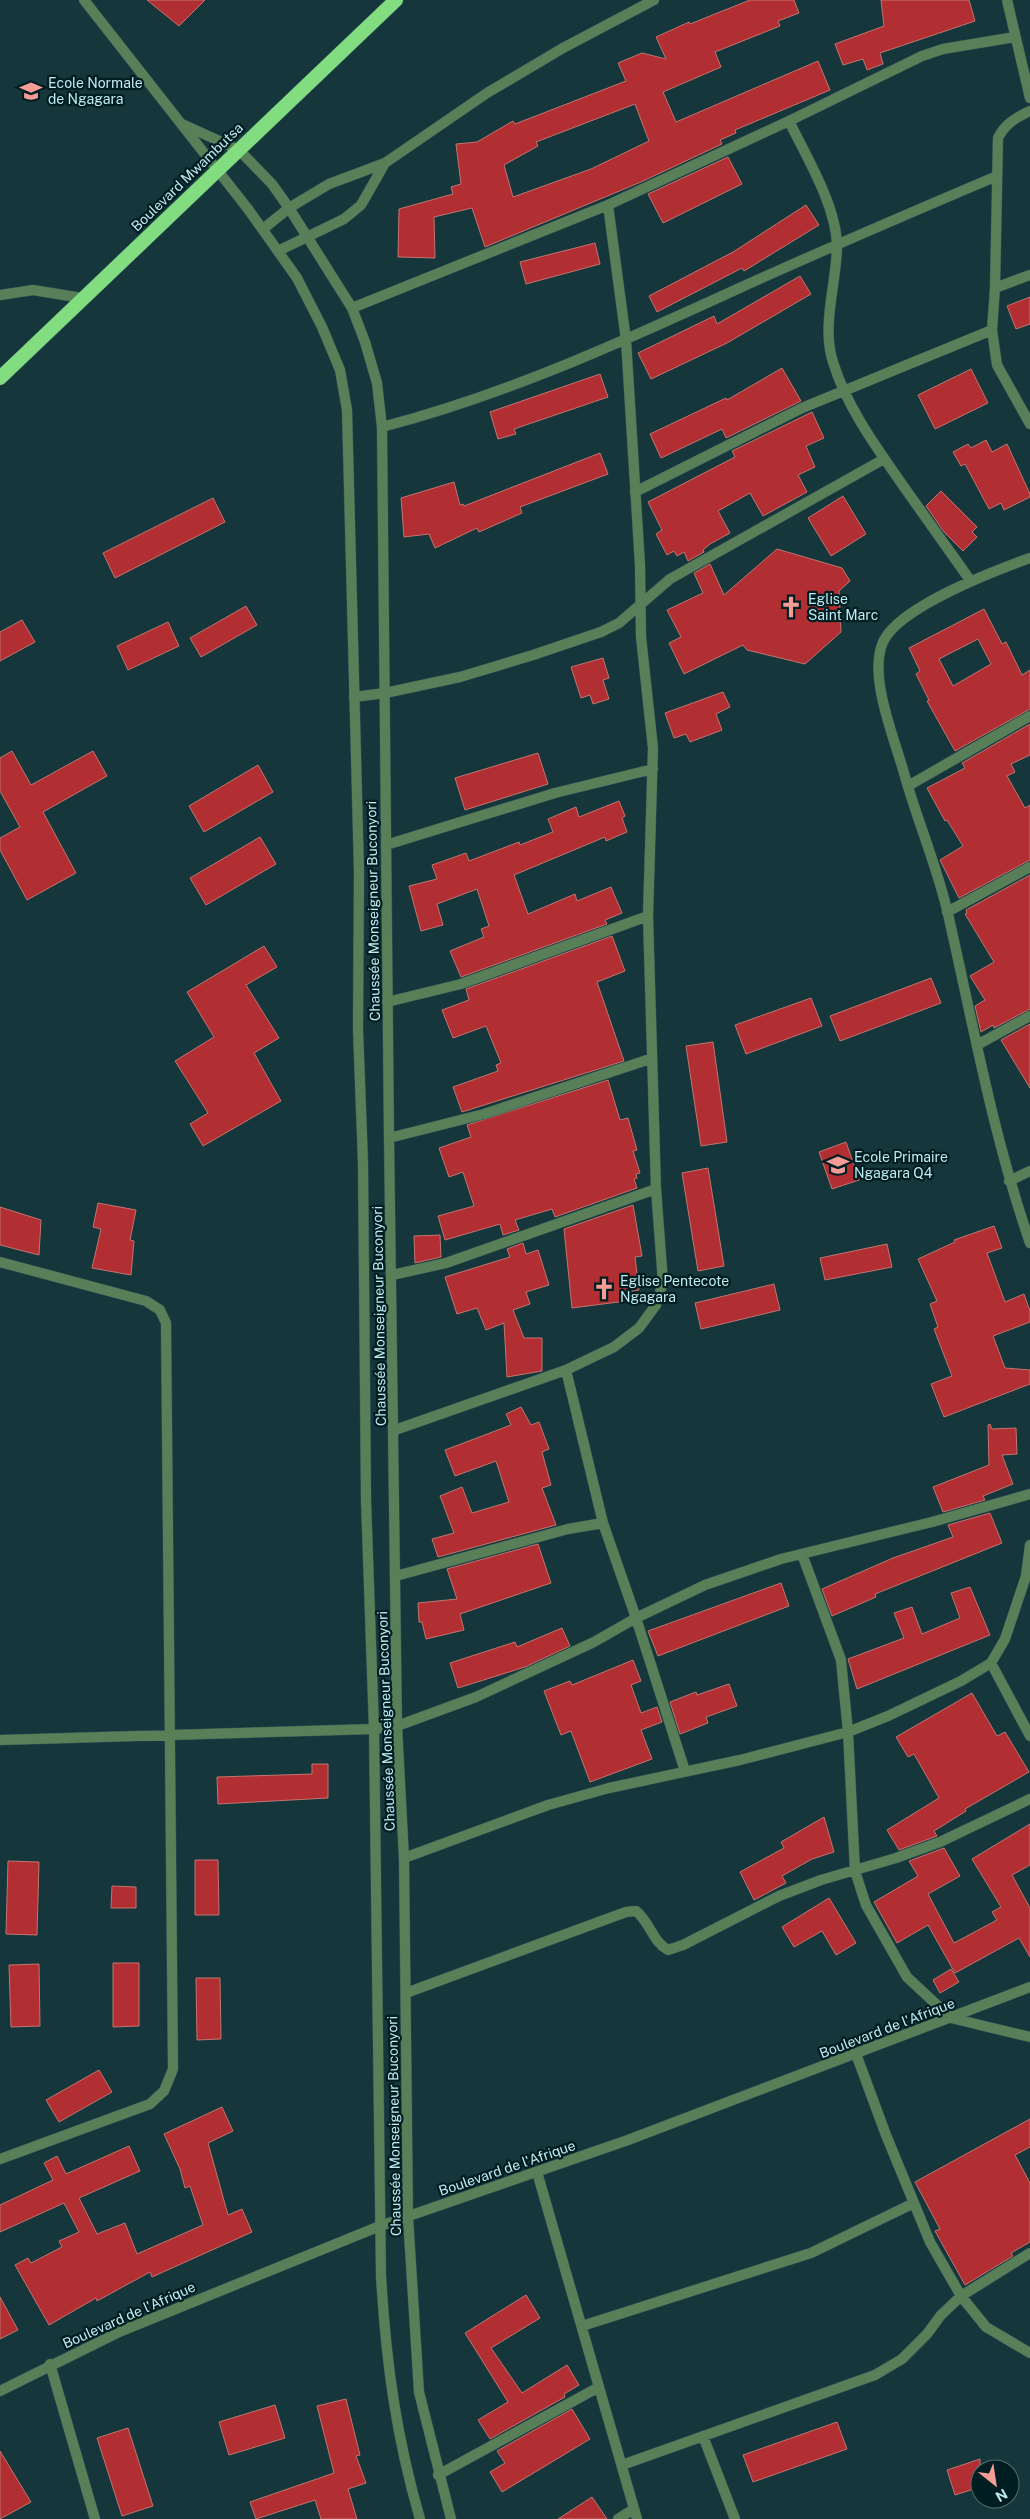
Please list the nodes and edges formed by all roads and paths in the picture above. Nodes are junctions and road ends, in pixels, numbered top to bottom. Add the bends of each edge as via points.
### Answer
1 (84, 0) edge
2 (396, 0) edge
3 (654, 0) edge
4 (1007, 0) edge
5 (1015, 37) junction
6 (1030, 98) edge
7 (1030, 111) edge
8 (789, 121) junction
9 (179, 122) junction
10 (239, 150) junction
11 (385, 163) junction
12 (217, 172) junction
13 (996, 176) junction
14 (608, 205) junction
15 (288, 208) junction
16 (263, 229) junction
17 (308, 238) junction
18 (837, 244) junction
19 (278, 250) junction
20 (1030, 275) edge
21 (995, 288) junction
22 (0, 295) edge
23 (82, 298) junction
24 (352, 308) junction
25 (992, 330) junction
26 (626, 340) junction
27 (0, 378) edge
28 (844, 390) junction
29 (1029, 421) edge
30 (382, 427) junction
31 (884, 459) junction
32 (636, 492) junction
33 (1030, 558) edge
34 (970, 580) junction
35 (640, 606) junction
36 (384, 693) junction
37 (354, 697) junction
38 (1030, 716) edge
39 (653, 769) junction
40 (908, 786) junction
41 (386, 845) junction
42 (1030, 867) edge
43 (947, 912) junction
44 (648, 916) junction
45 (387, 1002) junction
46 (1030, 1016) edge
47 (977, 1045) junction
48 (650, 1059) junction
49 (389, 1138) junction
50 (1030, 1171) edge
51 (1009, 1181) junction
52 (656, 1189) junction
53 (1030, 1243) edge
54 (0, 1262) edge
55 (392, 1275) junction
56 (566, 1370) junction
57 (395, 1430) junction
58 (1030, 1494) edge
59 (603, 1523) junction
60 (1030, 1545) edge
61 (802, 1554) junction
62 (396, 1576) junction
63 (636, 1618) junction
64 (991, 1663) junction
65 (397, 1726) junction
66 (374, 1730) junction
67 (848, 1732) junction
68 (1030, 1736) edge
69 (172, 1737) junction
70 (0, 1740) edge
71 (685, 1771) junction
72 (1030, 1799) edge
73 (404, 1858) junction
74 (855, 1871) junction
75 (1030, 1987) edge
76 (406, 1993) junction
77 (951, 2018) junction
78 (1030, 2037) edge
79 (856, 2054) junction
80 (0, 2159) edge
81 (537, 2172) junction
82 (914, 2203) junction
83 (408, 2217) junction
84 (380, 2226) junction
85 (1030, 2253) edge
86 (961, 2296) junction
87 (582, 2326) junction
88 (1030, 2353) edge
89 (50, 2364) junction
90 (599, 2387) junction
91 (0, 2391) edge
92 (703, 2436) junction
93 (622, 2465) junction
94 (438, 2475) junction
95 (636, 2514) edge
96 (95, 2519) edge
97 (420, 2519) edge
98 (450, 2519) edge
99 (618, 2519) edge
100 (735, 2519) edge

1 - 9 street, Chaussée Monseigneur Buconyori
2 - 10 highway, Boulevard Mwambutsa
3 - 11 street via 487,93
4 - 5 street
5 - 6 street
5 - 8 street via 943,49 922,56
7 - 13 street via 1009,123 998,138
8 - 14 street
8 - 18 street via 824,196
9 - 10 street
9 - 12 street, Chaussée Monseigneur Buconyori
10 - 12 highway, Boulevard Mwambutsa
10 - 15 street, Chaussée Monseigneur Buconyori via 272,184
11 - 15 street via 329,184
11 - 17 street via 361,205 344,219
12 - 16 street, Chaussée Monseigneur Buconyori
12 - 23 highway, Boulevard Mwambutsa
13 - 18 street
13 - 21 street
14 - 24 street
14 - 26 street
15 - 16 street
15 - 17 street, Chaussée Monseigneur Buconyori
16 - 19 street, Chaussée Monseigneur Buconyori
17 - 19 street
17 - 24 street, Chaussée Monseigneur Buconyori
18 - 26 street
18 - 28 street via 830,336 832,360
19 - 37 street, Chaussée Monseigneur Buconyori via 296,278 333,352 340,370 347,410
20 - 21 street
21 - 25 street
22 - 23 street via 33,290
23 - 27 highway, Boulevard Mwambutsa
24 - 30 street, Chaussée Monseigneur Buconyori via 366,342 377,383
25 - 28 street
25 - 29 street via 997,365
26 - 30 street via 460,405
26 - 32 street
28 - 31 street
28 - 32 street via 762,427
30 - 36 street, Chaussée Monseigneur Buconyori
31 - 34 street
31 - 35 street via 670,579
32 - 35 street
33 - 34 street
34 - 40 street via 899,621 884,640 877,663 884,705
35 - 36 street via 601,632 542,653
35 - 39 street
36 - 37 street
36 - 41 street, Chaussée Monseigneur Buconyori
37 - 66 street, Chaussée Monseigneur Buconyori via 366,1500
38 - 40 street
39 - 41 street via 555,793
39 - 44 street
40 - 43 street
41 - 45 street, Chaussée Monseigneur Buconyori
42 - 43 street
43 - 47 street
44 - 45 street via 461,984
44 - 48 street
45 - 49 street, Chaussée Monseigneur Buconyori
46 - 47 street
47 - 51 street
48 - 49 street via 484,1114
48 - 52 street
49 - 55 street, Chaussée Monseigneur Buconyori
50 - 51 street
51 - 53 street
52 - 55 street via 446,1263
52 - 56 street via 663,1282 656,1306 639,1328 614,1347
54 - 69 street via 146,1301 160,1310 166,1322
55 - 57 street, Chaussée Monseigneur Buconyori
56 - 57 street
56 - 59 street
57 - 62 street, Chaussée Monseigneur Buconyori
58 - 61 street
59 - 62 street via 568,1529
59 - 63 street
60 - 64 street via 1026,1576 1016,1609 1005,1639
61 - 63 street via 705,1585
61 - 67 street via 841,1660
62 - 65 street, Chaussée Monseigneur Buconyori
63 - 65 street via 594,1642 476,1697
63 - 71 street
64 - 67 street via 961,1681
64 - 68 street
65 - 66 street
65 - 73 street, Chaussée Monseigneur Buconyori
66 - 69 street
66 - 84 street, Chaussée Monseigneur Buconyori
67 - 71 street
67 - 74 street
69 - 70 street
69 - 80 street via 173,2069 164,2091 150,2104
71 - 73 street via 548,1805
72 - 74 street via 940,1842
73 - 76 street, Chaussée Monseigneur Buconyori
74 - 76 street via 779,1896 668,1950 659,1945 643,1917 636,1911 626,1912
74 - 77 street via 866,1905 907,1978
75 - 77 street, Boulevard de l'Afrique
76 - 83 street, Chaussée Monseigneur Buconyori
77 - 78 street
77 - 79 street, Boulevard de l'Afrique
79 - 81 street, Boulevard de l'Afrique
79 - 82 street
81 - 83 street, Boulevard de l'Afrique
81 - 87 street
82 - 86 street via 930,2242
82 - 87 street via 811,2253
83 - 84 street, Boulevard de l'Afrique
83 - 94 street, Chaussée Monseigneur Buconyori via 419,2392
84 - 89 street, Boulevard de l'Afrique via 119,2332
84 - 97 street, Chaussée Monseigneur Buconyori via 385,2347 393,2410
85 - 86 street
86 - 88 street via 986,2327
86 - 92 street via 902,2360 874,2375
87 - 90 street
89 - 91 street, Boulevard de l'Afrique
89 - 96 street
90 - 93 street
90 - 94 street
92 - 93 street
92 - 100 street
93 - 95 street
94 - 98 street, Chaussée Monseigneur Buconyori
95 - 99 street

